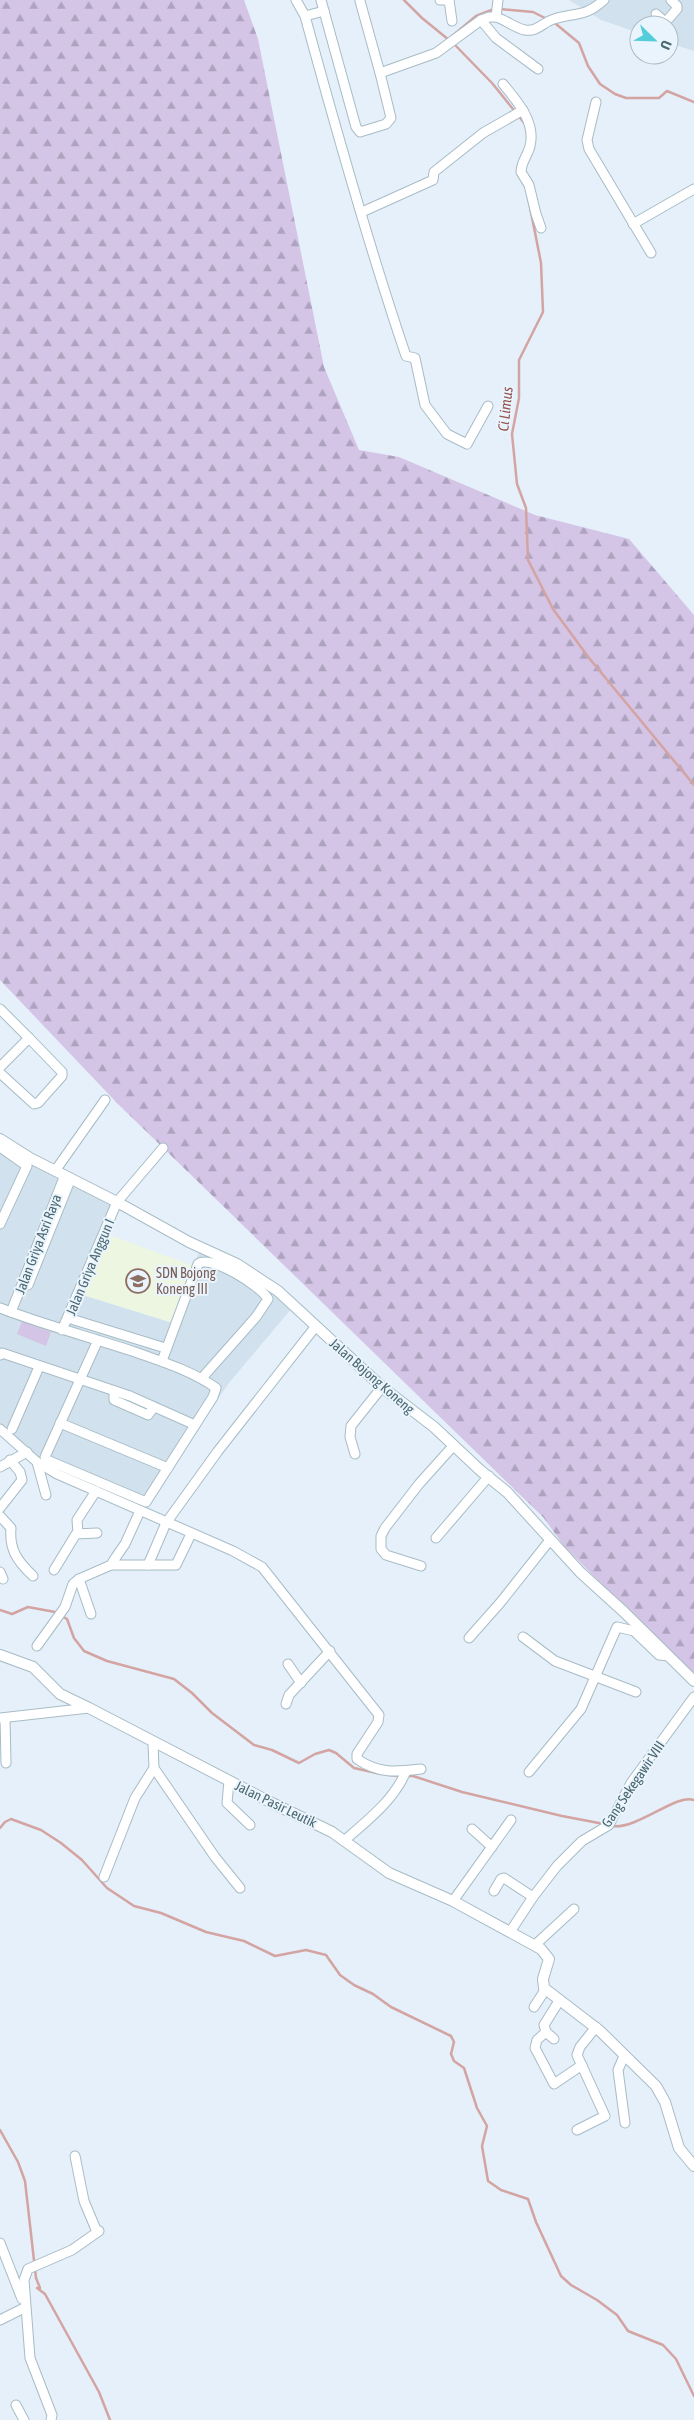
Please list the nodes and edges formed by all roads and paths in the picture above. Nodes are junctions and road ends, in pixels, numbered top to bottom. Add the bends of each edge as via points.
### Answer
1 (296, 0) edge
2 (321, 0) edge
3 (440, 0) edge
4 (449, 0) edge
5 (498, 0) edge
6 (604, 0) edge
7 (671, 0) edge
8 (360, 1) edge
9 (324, 11) junction
10 (672, 15) edge
11 (305, 16) junction
12 (496, 17) junction
13 (481, 20) junction
14 (452, 21) dead end
15 (538, 69) dead end
16 (380, 73) junction
17 (502, 84) dead end
18 (596, 102) dead end
19 (523, 110) junction
20 (694, 189) edge
21 (362, 212) junction
22 (633, 224) junction
23 (541, 228) dead end
24 (651, 253) dead end
25 (488, 406) dead end
26 (0, 1009) edge
27 (28, 1038) junction
28 (0, 1067) edge
29 (0, 1073) edge
30 (105, 1100) dead end
31 (0, 1139) edge
32 (0, 1147) edge
33 (163, 1148) dead end
34 (55, 1171) junction
35 (68, 1177) junction
36 (117, 1203) junction
37 (4, 1204) edge
38 (0, 1224) edge
39 (0, 1308) edge
40 (14, 1313) junction
41 (68, 1318) junction
42 (316, 1326) junction
43 (62, 1330) junction
44 (98, 1340) junction
45 (162, 1347) dead end
46 (0, 1355) edge
47 (162, 1361) junction
48 (39, 1367) junction
49 (202, 1378) junction
50 (80, 1381) junction
51 (382, 1387) junction
52 (60, 1423) junction
53 (195, 1425) junction
54 (0, 1429) edge
55 (12, 1429) dead end
56 (454, 1445) junction
57 (27, 1452) junction
58 (355, 1454) dead end
59 (37, 1462) junction
60 (3, 1464) edge
61 (168, 1468) junction
62 (489, 1476) junction
63 (96, 1491) junction
64 (46, 1495) dead end
65 (0, 1508) edge
66 (140, 1511) junction
67 (0, 1516) edge
68 (166, 1523) junction
69 (78, 1533) junction
70 (97, 1533) dead end
71 (191, 1534) junction
72 (436, 1538) dead end
73 (550, 1540) junction
74 (111, 1565) junction
75 (148, 1565) junction
76 (421, 1566) dead end
77 (54, 1570) dead end
78 (33, 1576) dead end
79 (79, 1579) junction
80 (91, 1614) dead end
81 (523, 1637) dead end
82 (469, 1638) dead end
83 (37, 1646) dead end
84 (330, 1651) junction
85 (0, 1655) edge
86 (668, 1656) junction
87 (288, 1664) dead end
88 (595, 1678) junction
89 (694, 1682) edge
90 (301, 1684) junction
91 (636, 1692) dead end
92 (694, 1697) edge
93 (286, 1704) dead end
94 (89, 1708) junction
95 (3, 1718) edge
96 (153, 1742) junction
97 (6, 1763) dead end
98 (154, 1768) junction
99 (421, 1769) dead end
100 (406, 1771) junction
101 (529, 1772) dead end
102 (229, 1781) junction
103 (511, 1820) dead end
104 (250, 1825) dead end
105 (472, 1829) dead end
106 (345, 1840) junction
107 (492, 1847) junction
108 (104, 1877) dead end
109 (240, 1888) dead end
110 (494, 1891) dead end
111 (533, 1897) junction
112 (454, 1901) junction
113 (574, 1909) dead end
114 (510, 1932) junction
115 (535, 1946) junction
116 (545, 1990) junction
117 (560, 2001) junction
118 (534, 2007) dead end
119 (596, 2027) junction
120 (546, 2032) junction
121 (554, 2039) dead end
122 (624, 2056) junction
123 (582, 2065) junction
124 (625, 2123) dead end
125 (577, 2130) dead end
126 (75, 2156) dead end
127 (694, 2166) edge
128 (0, 2243) edge
129 (24, 2308) junction
130 (0, 2320) edge
131 (26, 2322) junction
132 (16, 2404) dead end
133 (24, 2420) edge
134 (51, 2420) edge

1 - 11 street
2 - 9 street
3 - 4 street
4 - 14 street
5 - 12 street
6 - 12 street via 592,10 554,18 533,30 525,30
7 - 10 street via 678,8
8 - 16 street
9 - 11 street
9 - 16 street via 360,132 386,124 391,118
11 - 21 street
12 - 13 street
13 - 15 street via 496,38
13 - 16 street via 436,53
17 - 19 street
18 - 22 street via 588,145
19 - 21 street via 472,142 434,172 433,180
19 - 23 street via 530,140 521,172 530,185
20 - 22 street
21 - 25 street via 406,356 415,358 425,405 447,434 467,444
22 - 24 street
26 - 27 street
27 - 28 street
27 - 29 street via 62,1072 62,1076 34,1104
30 - 34 street
31 - 34 street, Jalan Bojong Koneng
32 - 37 street via 27,1166
33 - 36 street, Jalan Griya Anggun I
34 - 35 street, Jalan Bojong Koneng
35 - 36 street, Jalan Bojong Koneng
35 - 40 street, Jalan Griya Asri Raya
36 - 41 street, Jalan Griya Anggun I
36 - 42 street, Jalan Bojong Koneng via 255,1274
37 - 38 street
39 - 40 street
40 - 43 street
41 - 43 street, Jalan Griya Anggun I
41 - 45 street
42 - 51 street, Jalan Bojong Koneng
42 - 68 street
43 - 44 street
44 - 47 street
44 - 50 street
46 - 48 street
47 - 49 street
47 - 49 street via 198,1264 206,1261 217,1265 250,1281 268,1299
48 - 50 street
48 - 55 street
49 - 53 street via 217,1391
50 - 52 street
50 - 53 street via 114,1391
51 - 56 street, Jalan Bojong Koneng
51 - 58 street via 351,1426 350,1437
52 - 61 street
52 - 61 street via 45,1457 47,1460 146,1502
53 - 61 street
54 - 57 street
56 - 62 street, Jalan Bojong Koneng
56 - 76 street via 419,1484 381,1536 381,1549 386,1555
57 - 59 street
57 - 60 street
59 - 63 street
59 - 64 street
60 - 65 street via 20,1472 22,1480
62 - 72 street
62 - 73 street, Jalan Bojong Koneng
63 - 66 street
63 - 69 street via 77,1520
66 - 68 street
66 - 74 street
67 - 78 street via 11,1528 9,1537 17,1558
68 - 71 street
68 - 75 street
69 - 70 street
69 - 77 street
71 - 75 street via 176,1565
71 - 84 street via 233,1551 262,1568
73 - 82 street
73 - 86 street, Jalan Bojong Koneng
74 - 75 street
74 - 79 street
79 - 80 street
79 - 83 street via 70,1590 65,1607
81 - 88 street via 555,1661
84 - 90 street
84 - 100 street via 379,1715 357,1758 376,1770
85 - 94 street, Jalan Pasir Leutik via 33,1667 60,1694
86 - 88 street via 659,1656 634,1632 617,1628
86 - 89 street, Jalan Bojong Koneng
87 - 90 street
88 - 91 street
88 - 101 street via 581,1709
90 - 93 street via 287,1698
92 - 111 street, Gang Sekegawir VIII via 631,1783 609,1825 582,1841
94 - 95 street
94 - 96 street, Jalan Pasir Leutik
95 - 97 street
96 - 98 street
96 - 102 street, Jalan Pasir Leutik
98 - 108 street via 135,1798
98 - 109 street
99 - 100 street
100 - 106 street via 380,1808
102 - 104 street via 227,1803
102 - 106 street, Jalan Pasir Leutik
103 - 107 street
105 - 107 street
106 - 112 street, Jalan Pasir Leutik via 390,1873
107 - 112 street
110 - 111 street via 504,1878
111 - 114 street, Gang Sekegawir VIII
112 - 114 street, Jalan Pasir Leutik
113 - 115 street
114 - 115 street, Jalan Pasir Leutik
115 - 116 street, Jalan Pasir Leutik via 549,1960 543,1979
116 - 117 street
116 - 118 street
117 - 119 street
117 - 120 street via 544,2025
119 - 122 street
119 - 123 street via 578,2050
120 - 121 street
120 - 123 street via 534,2045 554,2084
122 - 124 street via 618,2070
122 - 127 street via 656,2086 663,2097 677,2142
123 - 125 street via 605,2114
126 - 131 street via 84,2201 98,2231 72,2250 28,2269 24,2278
128 - 129 street
129 - 130 street
129 - 131 street
131 - 134 street via 30,2358 52,2415
132 - 133 street

